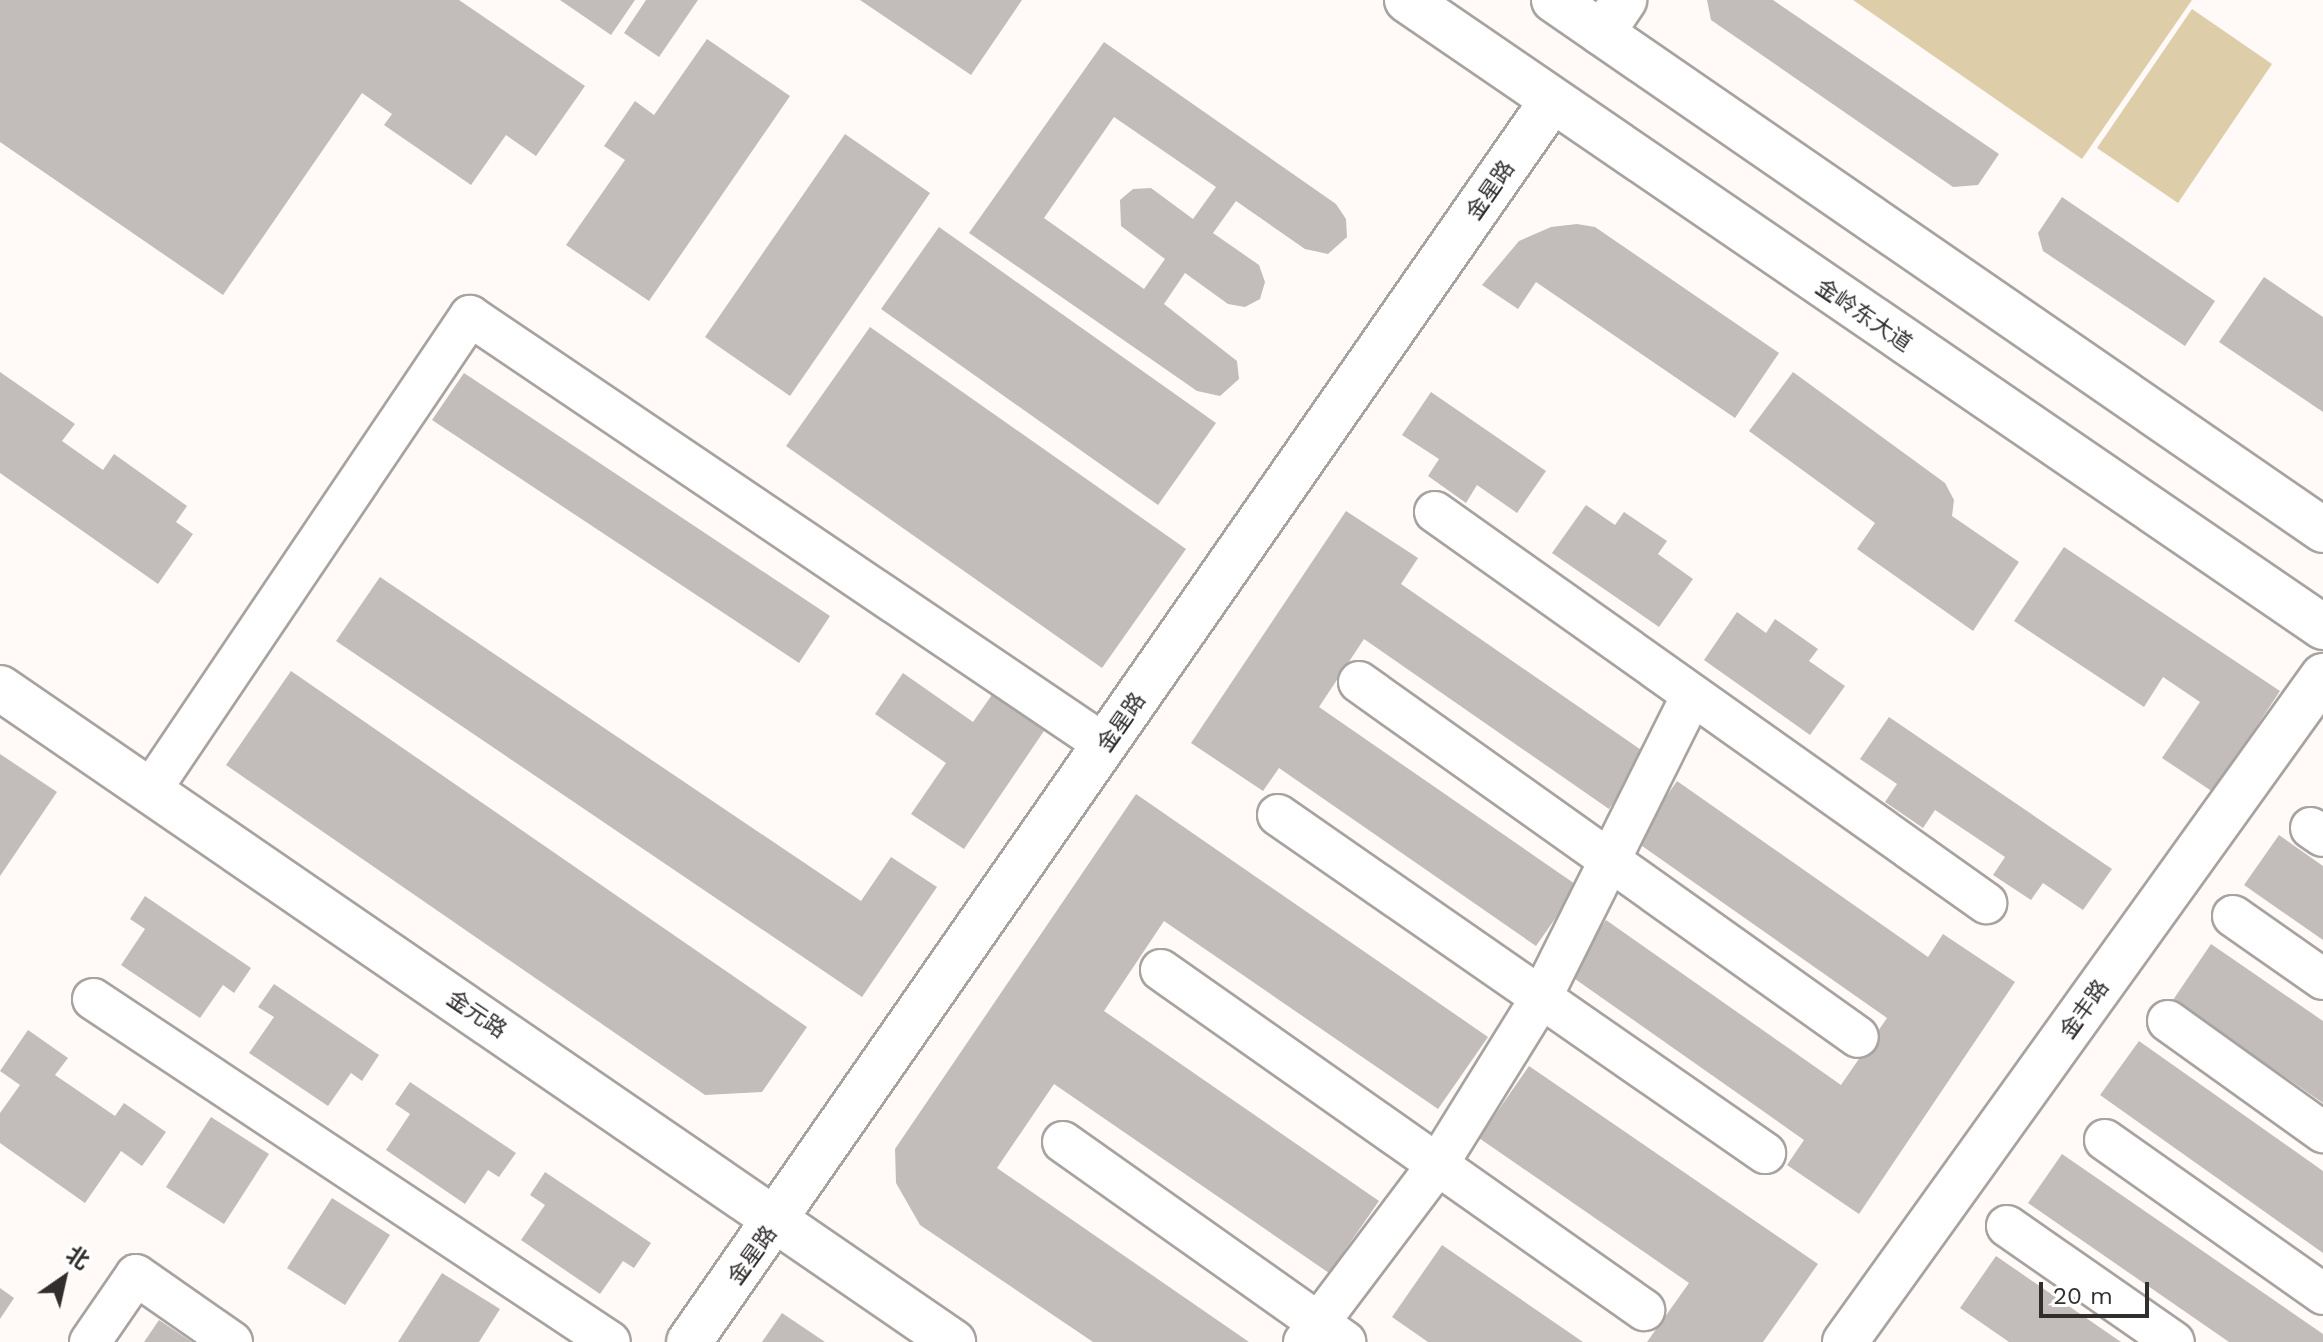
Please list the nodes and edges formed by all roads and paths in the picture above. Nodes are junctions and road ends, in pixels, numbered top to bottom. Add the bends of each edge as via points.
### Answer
1 (1407, 0) edge
2 (1554, 0) edge
3 (1613, 16) edge
4 (1551, 102) junction
5 (1435, 512) dead end
6 (2323, 530) edge
7 (2323, 627) edge
8 (2323, 676) edge
9 (1359, 682) dead end
10 (0, 688) edge
11 (1691, 697) junction
12 (1105, 745) junction
13 (150, 791) junction
14 (1278, 815) dead end
15 (1611, 862) junction
16 (1986, 903) dead end
17 (2233, 916) dead end
18 (1161, 970) dead end
19 (2323, 979) edge
20 (1541, 998) junction
21 (93, 999) dead end
22 (2168, 1021) dead end
23 (1858, 1037) dead end
24 (2323, 1132) edge
25 (2105, 1140) dead end
26 (1063, 1142) dead end
27 (1765, 1153) dead end
28 (1438, 1164) junction
29 (778, 1220) junction
30 (2007, 1226) dead end
31 (2323, 1294) edge
32 (1644, 1310) dead end
33 (1323, 1336) edge
34 (90, 1342) edge
35 (232, 1342) edge
36 (610, 1342) edge
37 (689, 1342) edge
38 (953, 1342) edge
39 (1845, 1342) edge
40 (2174, 1342) edge

1 - 4 street, 金岭东大道
2 - 3 street
3 - 6 street
4 - 7 street, 金岭东大道
4 - 12 street, 金星路
5 - 11 street
8 - 39 street, 金丰路
9 - 15 street
10 - 13 street, 金元路
11 - 15 street
11 - 16 street
12 - 13 street via 470,316
12 - 29 street, 金星路
13 - 29 street, 金元路
14 - 20 street
15 - 20 street
15 - 23 street
17 - 19 street
18 - 28 street
20 - 27 street
20 - 28 street
21 - 36 street
22 - 24 street
25 - 31 street
26 - 33 street
28 - 32 street
28 - 33 street
29 - 37 street, 金星路
29 - 38 street, 金元路
30 - 40 street
34 - 35 street via 136,1275

